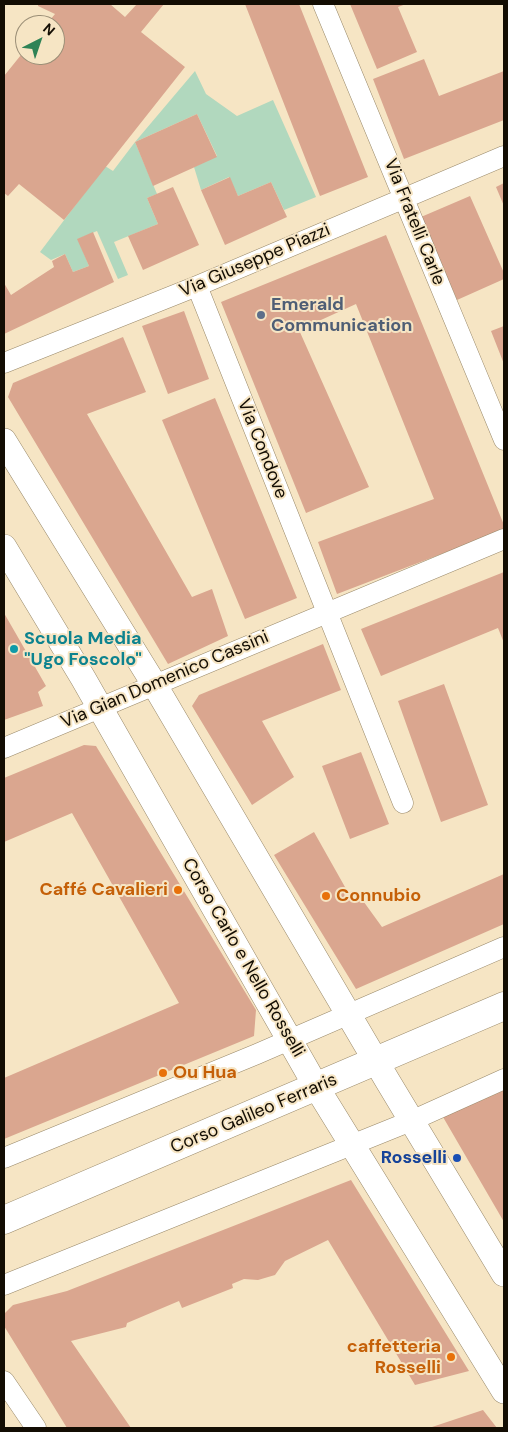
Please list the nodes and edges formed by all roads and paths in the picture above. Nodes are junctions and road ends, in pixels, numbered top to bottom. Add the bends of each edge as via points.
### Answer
1 (324, 4) edge
2 (504, 156) edge
3 (404, 198) junction
4 (196, 286) junction
5 (4, 364) edge
6 (504, 440) edge
7 (4, 441) edge
8 (504, 540) edge
9 (4, 547) edge
10 (327, 613) junction
11 (154, 684) junction
12 (99, 708) junction
13 (4, 748) edge
14 (403, 803) dead end
15 (504, 947) edge
16 (504, 1006) edge
17 (349, 1014) junction
18 (289, 1039) junction
19 (376, 1062) junction
20 (504, 1080) edge
21 (317, 1088) junction
22 (411, 1121) junction
23 (351, 1144) junction
24 (4, 1158) edge
25 (4, 1220) edge
26 (504, 1274) edge
27 (4, 1285) edge
28 (4, 1381) edge
29 (504, 1391) edge
30 (36, 1428) edge

1 - 3 street, Via Fratelli Carle
2 - 3 street, Via Giuseppe Piazzi
3 - 4 street, Via Giuseppe Piazzi
3 - 6 street, Via Fratelli Carle
4 - 5 street, Via Giuseppe Piazzi
4 - 10 street, Via Condove
7 - 11 street
8 - 10 street, Via Gian Domenico Cassini
9 - 12 street, Corso Carlo e Nello Rosselli
10 - 11 street, Via Gian Domenico Cassini
10 - 14 street
11 - 12 street, Via Gian Domenico Cassini
11 - 17 street
12 - 13 street, Via Gian Domenico Cassini
12 - 18 street, Corso Carlo e Nello Rosselli
15 - 17 street
16 - 19 main road, Corso Galileo Ferraris
17 - 18 street
17 - 19 street
18 - 21 street, Corso Carlo e Nello Rosselli
18 - 24 street
19 - 21 main road, Corso Galileo Ferraris
19 - 22 street
20 - 22 street
21 - 23 street, Corso Carlo e Nello Rosselli
21 - 25 main road, Corso Galileo Ferraris
22 - 23 street
22 - 26 street
23 - 27 street
23 - 29 street, Corso Carlo e Nello Rosselli
28 - 30 street

